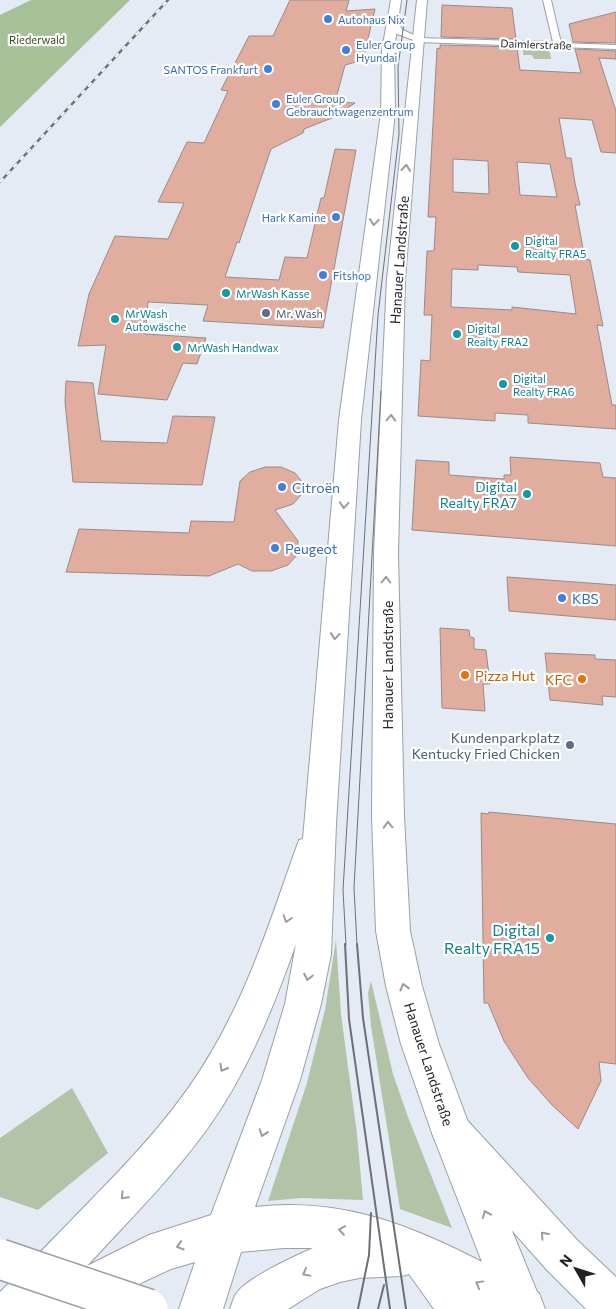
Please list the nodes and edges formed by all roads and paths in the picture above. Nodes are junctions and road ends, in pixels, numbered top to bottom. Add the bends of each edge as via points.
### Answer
1 (396, 0) edge
2 (422, 0) edge
3 (547, 0) edge
4 (392, 22) junction
5 (558, 44) junction
6 (408, 46) junction
7 (616, 47) edge
8 (320, 824) junction
9 (452, 1133) junction
10 (226, 1231) junction
11 (421, 1256) junction
12 (0, 1259) edge
13 (616, 1307) edge
14 (14, 1309) edge
15 (56, 1309) edge
16 (148, 1309) edge
17 (201, 1309) edge
18 (252, 1309) edge
19 (458, 1309) edge
20 (522, 1309) edge

1 - 4 main road, Hanauer Landstraße
2 - 6 main road, Hanauer Landstraße
3 - 5 street
4 - 6 main road, Hanauer Landstraße
4 - 6 street, Daimlerstraße
5 - 6 street, Daimlerstraße via 456,41 429,37
5 - 7 street, Daimlerstraße
6 -> 8 main road, Hanauer Landstraße via 388,113 350,420
9 -> 6 main road, Hanauer Landstraße via 420,1044 404,986 393,930 388,816 386,553
8 -> 10 main road, Hanauer Landstraße via 313,954 303,1004 281,1080
8 -> 14 main road via 271,966 252,1011 209,1092 176,1138 140,1179
13 -> 9 main road via 562,1255
20 -> 9 main road, Hanauer Landstraße
11 -> 10 main road via 351,1231 258,1227
10 -> 15 main road via 161,1252 128,1267
10 - 17 main road, Hanauer Landstraße
11 -> 18 main road via 383,1254 345,1258 297,1278
11 - 19 main road
20 -> 11 main road via 455,1271
12 - 16 main road, bridge

